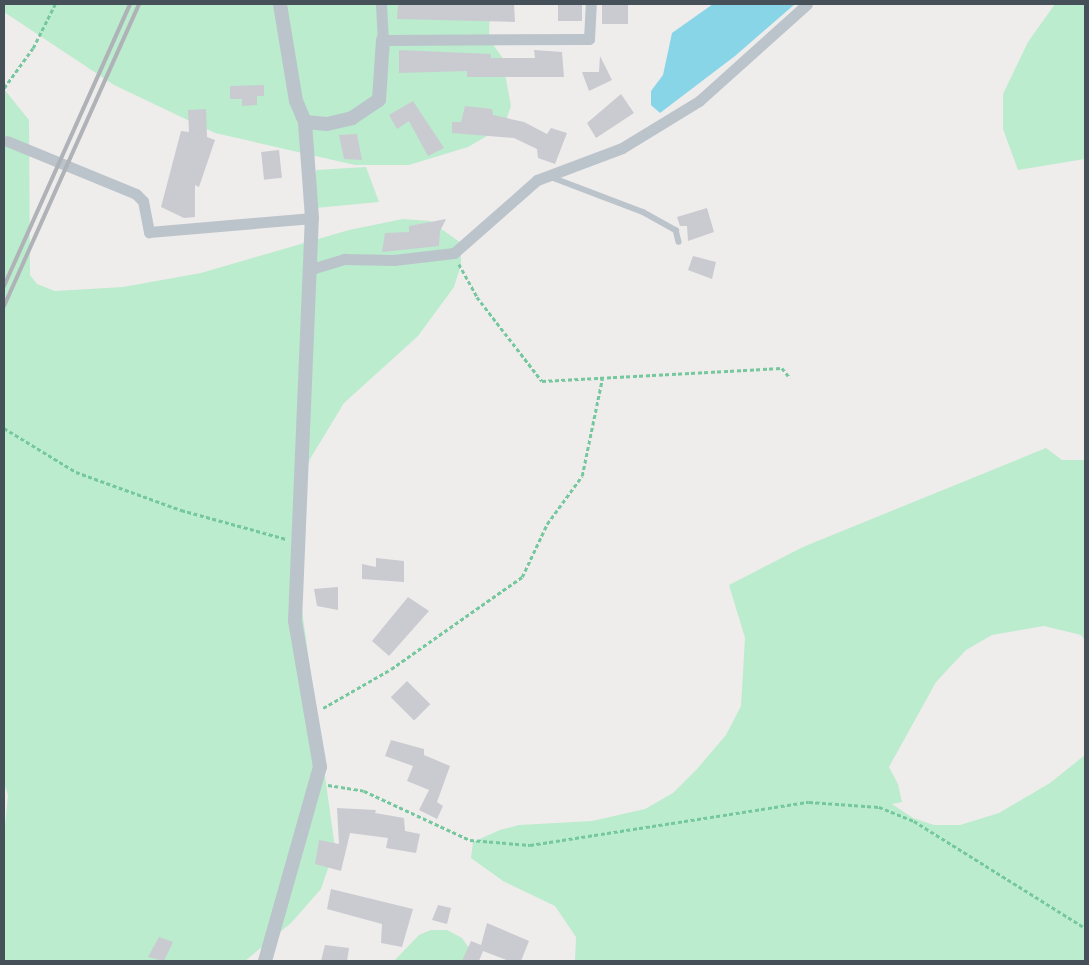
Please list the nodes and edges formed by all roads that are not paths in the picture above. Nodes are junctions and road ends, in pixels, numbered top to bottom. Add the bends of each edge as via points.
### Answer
1 (280, 4) edge
2 (381, 4) edge
3 (591, 4) edge
4 (807, 4) edge
5 (383, 40) junction
6 (305, 122) junction
7 (7, 141) dead end
8 (551, 177) junction
9 (312, 218) junction
10 (679, 242) dead end
11 (308, 270) junction
12 (265, 961) edge

1 - 6 street via 296,101
2 - 5 street
3 - 5 street via 589,39
4 - 8 street via 700,101 622,148
5 - 6 street via 379,100 352,118 327,124
6 - 9 street
7 - 9 street via 144,201 149,232
8 - 10 lane via 644,212 676,230
8 - 11 street via 530,185 454,253 401,260 344,259
9 - 11 street
11 - 12 street via 295,621 313,713 319,784

